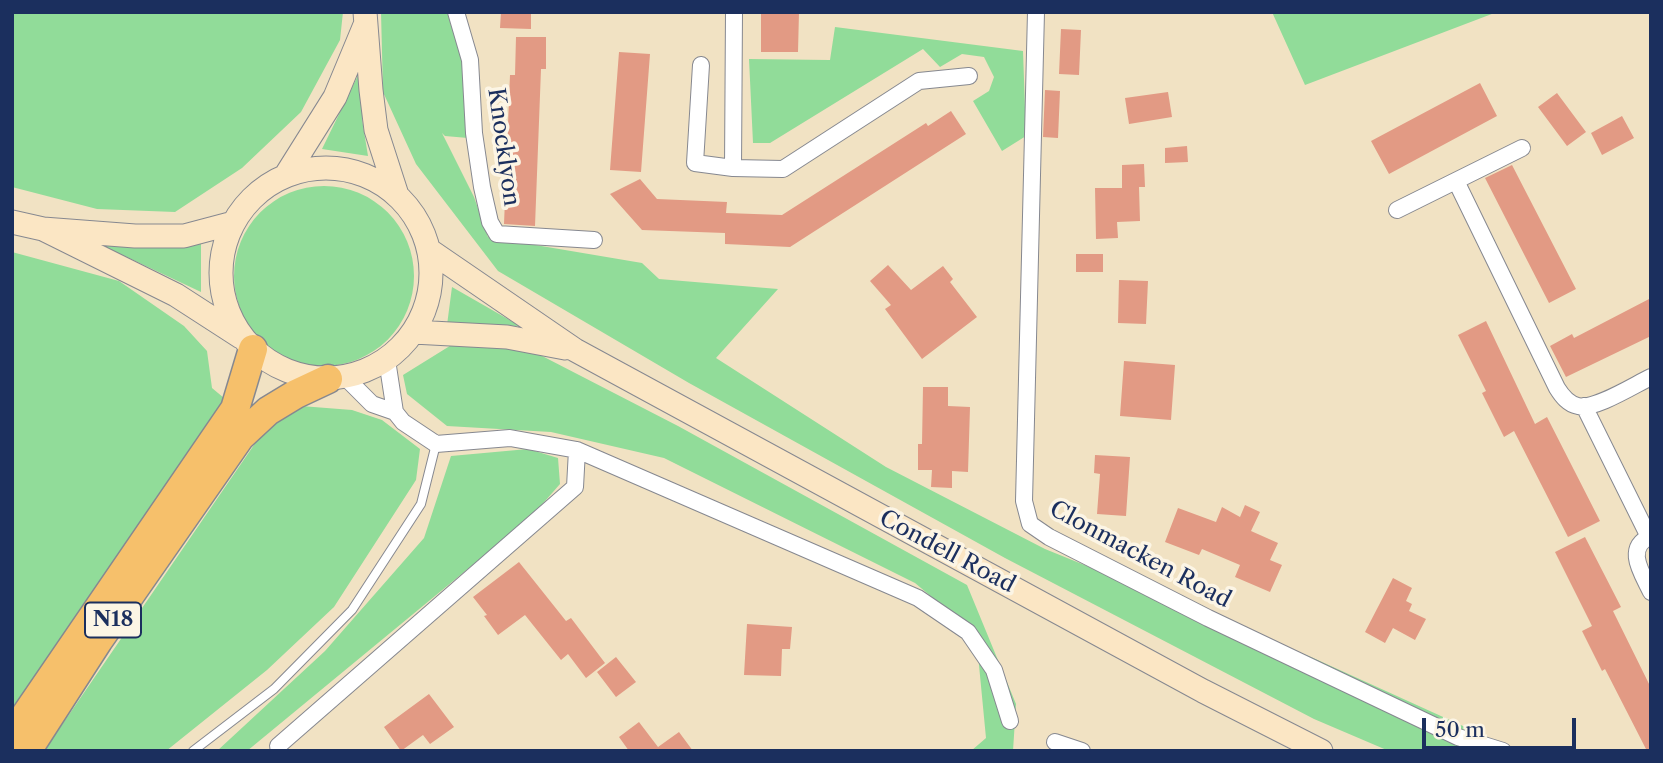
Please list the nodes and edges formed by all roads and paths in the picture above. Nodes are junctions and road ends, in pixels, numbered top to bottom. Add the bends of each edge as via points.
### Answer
1 (456, 12) edge
2 (734, 12) edge
3 (1035, 12) edge
4 (365, 18) edge
5 (701, 65) dead end
6 (968, 76) dead end
7 (1522, 148) dead end
8 (733, 168) junction
9 (286, 176) junction
10 (1456, 181) junction
11 (397, 195) junction
12 (1397, 209) dead end
13 (12, 222) edge
14 (233, 223) junction
15 (43, 229) junction
16 (594, 240) dead end
17 (429, 250) junction
18 (413, 332) junction
19 (248, 344) junction
20 (575, 350) junction
21 (387, 360) junction
22 (1651, 377) edge
23 (337, 379) junction
24 (1584, 406) junction
25 (395, 412) junction
26 (436, 444) junction
27 (577, 450) junction
28 (1650, 536) edge
29 (1651, 592) edge
30 (1010, 721) dead end
31 (12, 735) edge
32 (1055, 742) dead end
33 (278, 746) dead end
34 (27, 751) edge
35 (193, 751) edge
36 (1082, 751) edge
37 (1321, 751) edge
38 (1503, 751) edge

1 - 16 street, Knocklyon via 470,60 480,174 497,234
2 - 8 street
3 - 38 street, Clonmacken Road via 1024,501 1030,524 1208,618 1458,737
4 - 9 main road via 335,97
4 - 11 main road via 376,130
5 - 8 street via 695,163
6 - 8 street via 919,80 783,169
7 - 10 street
9 - 11 main road via 333,167 378,181
9 - 14 main road via 264,187
10 - 12 street
10 - 24 street via 1557,388 1564,399
11 - 17 main road via 412,211
13 - 15 main road
14 - 15 main road via 184,236
14 - 19 main road via 220,270 223,295
15 - 19 main road via 176,295
17 - 18 main road via 426,306
17 - 20 main road
18 - 20 main road via 507,337
18 - 21 main road
19 - 23 main road via 274,364 298,374
19 - 31 highway, N18 via 235,409
20 - 37 main road, Condell Road
21 - 23 main road via 367,372
21 - 25 street
22 - 24 street
23 - 25 street via 376,408
23 - 34 highway, N18 via 296,394 268,411 240,438
24 - 28 street
25 - 26 street
26 - 27 street via 510,438
26 - 35 lane via 421,504 352,610 274,689
27 - 30 street via 918,598 968,632 994,670
27 - 33 street via 575,488
28 - 29 street via 1637,548 1636,560
32 - 36 street

